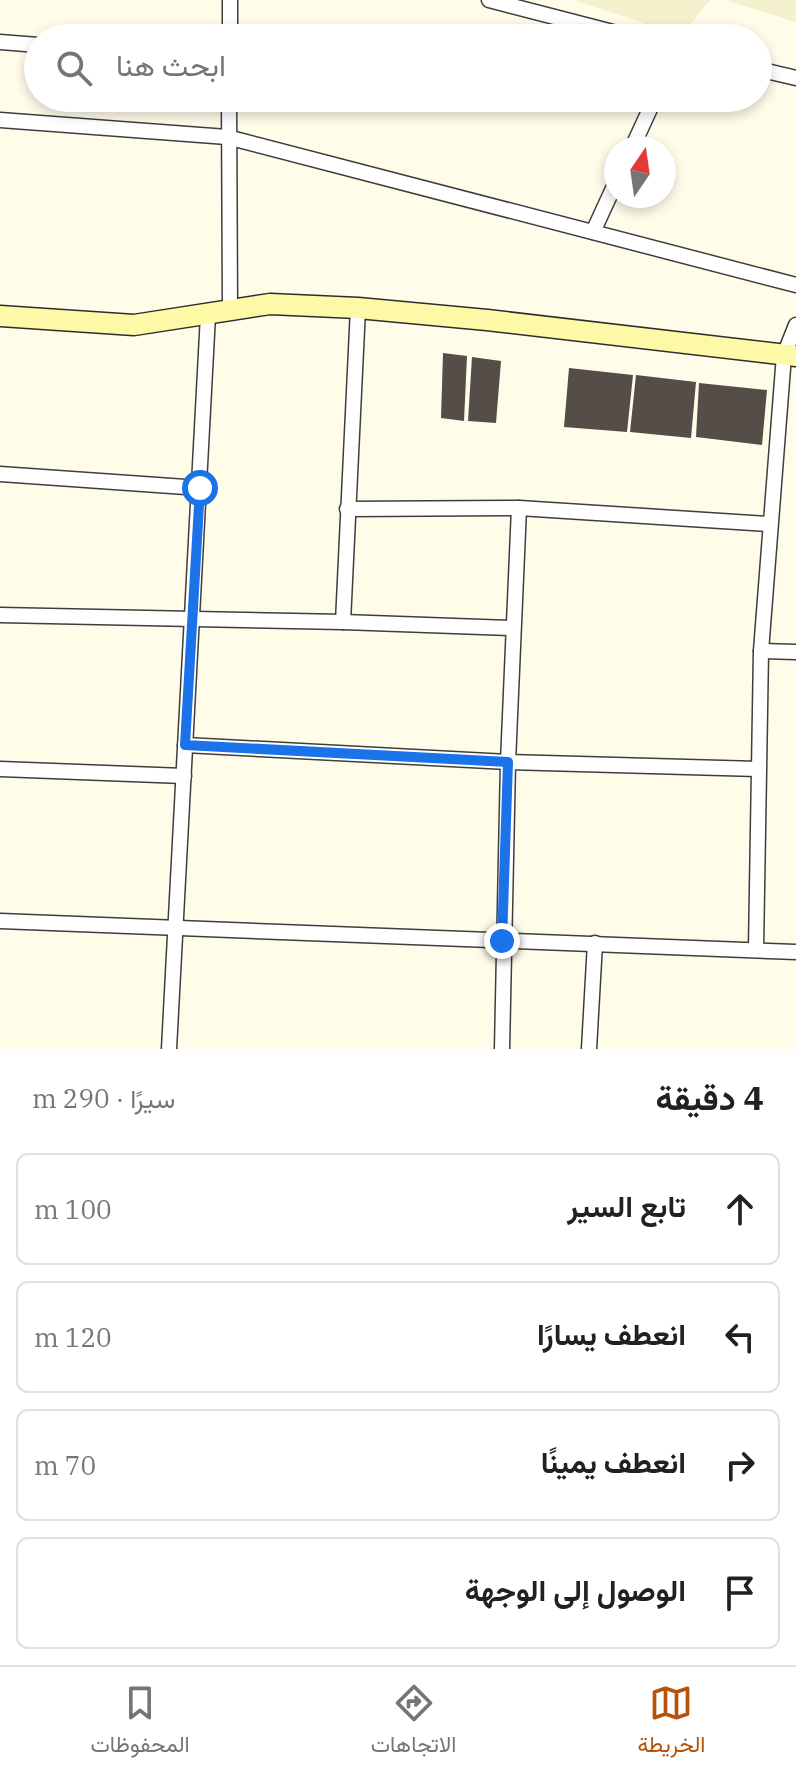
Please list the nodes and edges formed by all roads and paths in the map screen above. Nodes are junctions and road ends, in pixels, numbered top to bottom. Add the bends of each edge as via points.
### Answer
1 (230, 0) edge
2 (489, 0) edge
3 (230, 24) edge
4 (582, 24) edge
5 (0, 42) edge
6 (24, 44) edge
7 (772, 72) edge
8 (796, 78) edge
9 (228, 112) edge
10 (649, 112) edge
11 (0, 120) edge
12 (638, 136) edge
13 (227, 137) junction
14 (604, 208) edge
15 (593, 232) junction
16 (796, 285) edge
17 (358, 308) junction
18 (230, 310) junction
19 (208, 315) junction
20 (0, 316) edge
21 (796, 325) edge
22 (790, 355) edge
23 (0, 474) edge
24 (200, 488) junction
25 (519, 508) junction
26 (347, 509) junction
27 (769, 524) junction
28 (0, 615) edge
29 (192, 620) junction
30 (343, 622) junction
31 (513, 628) junction
32 (761, 651) junction
33 (796, 652) edge
34 (185, 745) junction
35 (508, 762) junction
36 (0, 769) edge
37 (758, 769) junction
38 (184, 776) junction
39 (0, 921) edge
40 (177, 926) junction
41 (502, 941) junction
42 (595, 943) junction
43 (756, 949) junction
44 (796, 952) edge
45 (169, 1049) edge
46 (502, 1049) edge
47 (589, 1049) edge

1 - 3 street
2 - 4 street
5 - 6 street
7 - 8 street
9 - 13 street
10 - 12 street
11 - 13 street
13 - 15 street
13 - 18 street
14 - 15 street
15 - 16 street
17 - 18 street via 270,304
17 - 22 street
17 - 26 street
18 - 19 street
19 - 20 street via 134,325
19 - 24 street
21 - 22 street
22 - 27 street
23 - 24 street
24 - 29 street
25 - 26 street
25 - 27 street
25 - 31 street
26 - 30 street
27 - 32 street
28 - 29 street
29 - 30 street
29 - 34 street
30 - 31 street
31 - 35 street
32 - 33 street
32 - 37 street
34 - 35 street
34 - 38 street
35 - 37 street
35 - 41 street
36 - 38 street
37 - 43 street
38 - 40 street
39 - 40 street
40 - 41 street
40 - 45 street
41 - 42 street
41 - 46 street
42 - 43 street
42 - 47 street
43 - 44 street

